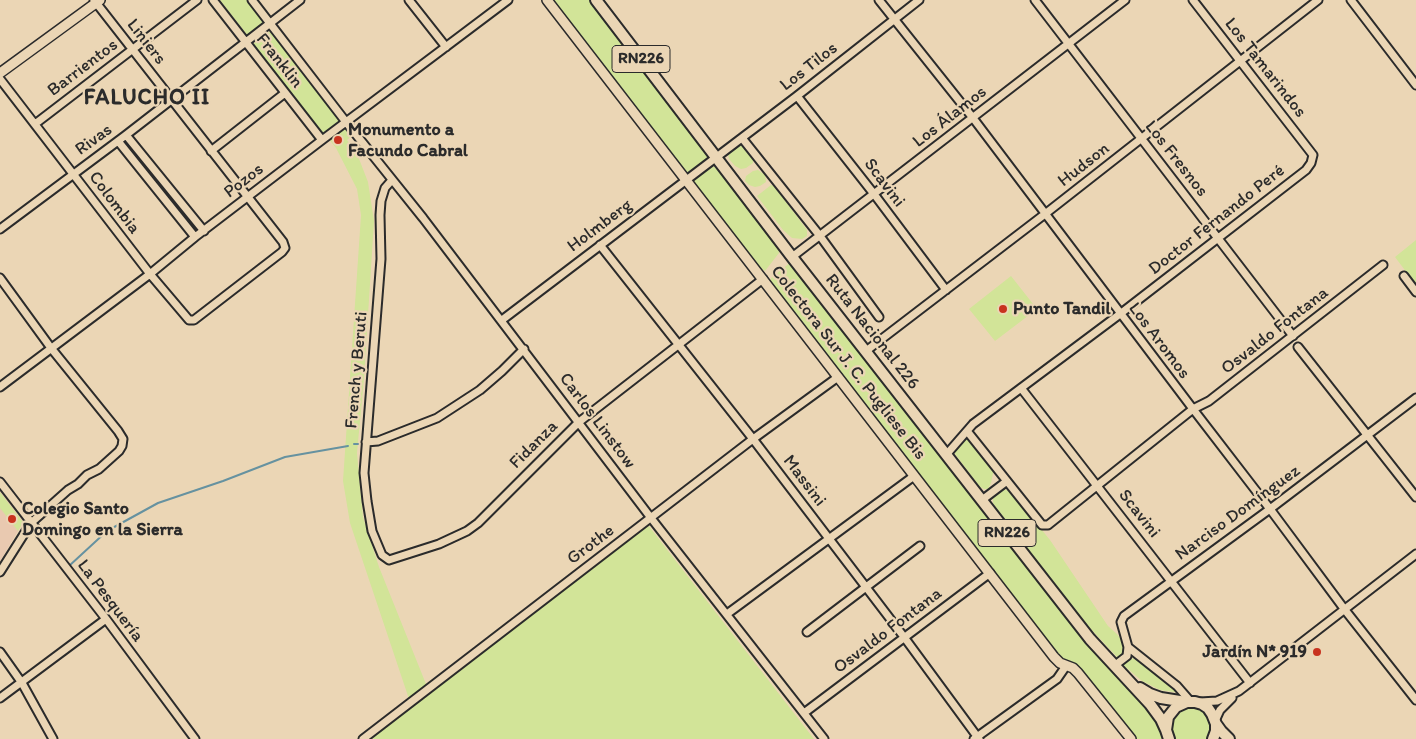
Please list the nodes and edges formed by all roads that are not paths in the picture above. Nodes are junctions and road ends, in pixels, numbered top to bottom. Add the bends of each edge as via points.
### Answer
1 (197, 0) edge
2 (213, 0) edge
3 (252, 0) edge
4 (300, 0) edge
5 (409, 0) edge
6 (508, 0) edge
7 (547, 0) edge
8 (596, 0) edge
9 (879, 0) edge
10 (919, 0) edge
11 (1035, 0) edge
12 (1125, 0) edge
13 (1193, 0) edge
14 (1318, 0) edge
15 (1350, 0) edge
16 (97, 1) edge
17 (894, 19) junction
18 (270, 23) junction
19 (246, 42) junction
20 (1069, 44) junction
21 (446, 47) junction
22 (132, 50) junction
23 (1241, 61) junction
24 (0, 73) edge
25 (0, 79) edge
26 (1416, 85) edge
27 (285, 93) junction
28 (797, 96) junction
29 (172, 99) junction
30 (973, 118) junction
31 (346, 122) junction
32 (35, 124) junction
33 (126, 135) junction
34 (742, 138) junction
35 (1142, 139) junction
36 (322, 140) junction
37 (118, 141) junction
38 (211, 151) junction
39 (1313, 155) joint
40 (716, 156) junction
41 (73, 174) junction
42 (392, 180) junction
43 (685, 180) junction
44 (874, 194) junction
45 (247, 198) junction
46 (1045, 214) junction
47 (0, 229) edge
48 (204, 231) junction
49 (820, 236) junction
50 (195, 237) junction
51 (1218, 238) junction
52 (600, 245) junction
53 (792, 257) junction
54 (1383, 266) dead end
55 (150, 274) junction
56 (1404, 276) dead end
57 (0, 278) edge
58 (763, 279) junction
59 (946, 290) junction
60 (1416, 292) edge
61 (1120, 314) junction
62 (880, 317) dead end
63 (189, 320) joint
64 (502, 320) junction
65 (1293, 336) junction
66 (678, 345) junction
67 (1298, 347) dead end
68 (51, 348) junction
69 (524, 349) junction
70 (866, 351) junction
71 (838, 376) junction
72 (0, 387) edge
73 (1021, 388) junction
74 (1416, 398) edge
75 (1192, 409) junction
76 (578, 422) junction
77 (967, 431) junction
78 (1367, 436) junction
79 (753, 439) junction
80 (366, 442) junction
81 (946, 455) junction
82 (914, 476) junction
83 (1007, 481) junction
84 (0, 482) edge
85 (1097, 485) junction
86 (1416, 497) edge
87 (982, 500) junction
88 (1270, 509) junction
89 (651, 518) junction
90 (31, 523) junction
91 (828, 539) junction
92 (920, 546) dead end
93 (1416, 554) edge
94 (389, 560) joint
95 (0, 572) edge
96 (990, 574) junction
97 (1172, 580) junction
98 (866, 587) junction
99 (1345, 610) junction
100 (727, 614) junction
101 (106, 619) junction
102 (807, 632) dead end
103 (904, 637) junction
104 (1128, 647) junction
105 (0, 652) edge
106 (1066, 666) junction
107 (1114, 666) junction
108 (1127, 679) junction
109 (22, 683) junction
110 (1250, 683) junction
111 (1239, 691) junction
112 (0, 698) edge
113 (1416, 700) edge
114 (1191, 702) junction
115 (804, 712) junction
116 (1216, 722) junction
117 (1166, 735) edge
118 (192, 738) edge
119 (977, 738) edge
120 (53, 739) edge
121 (363, 739) edge
122 (824, 739) edge
123 (1131, 739) edge
124 (1213, 739) edge
125 (1229, 739) edge

1 - 22 street, Barrientos
2 - 19 street, Franklin
3 - 18 street, Carlos Linstow
4 - 18 street, Rivas
5 - 21 street
6 - 21 street, Pozos
7 - 43 main road, Colectora Sur J. C. Pugliese Bis
8 - 40 highway, Ruta Nacional 226 / RN226
9 - 17 street, Los Aromos
10 - 17 street, Los Tilos
11 - 20 street, Los Fresnos
12 - 20 street, Los Álamos
13 - 23 street, Los Tamarindos
14 - 23 street, Hudson
15 - 26 street
16 - 22 street, Liniers
16 - 24 main road
17 - 28 street, Los Tilos
17 - 30 street, Los Aromos
18 - 19 street, Rivas
18 - 31 street, Carlos Linstow
19 - 27 street, Franklin
19 - 29 street, Rivas
20 - 30 street, Los Álamos
20 - 35 street, Los Fresnos
21 - 31 street, Pozos
22 - 29 street, Liniers
22 - 32 street, Barrientos
23 - 35 street, Hudson
23 - 39 street, Los Tamarindos
25 - 32 street, Colombia
27 - 36 street, Franklin
27 - 38 street
28 - 34 street, Los Tilos
28 - 44 street, Scavini
29 - 33 street, Rivas
29 - 38 street, Liniers
30 - 44 street, Los Álamos
30 - 46 street, Los Aromos
31 - 36 street, Pozos
31 - 42 street, Carlos Linstow
32 - 41 street, Colombia
33 - 37 street, Rivas
33 - 48 street
34 - 40 street, Los Tilos
34 - 49 street
35 - 46 street, Hudson
35 - 51 street, Los Fresnos
36 - 45 street, Pozos
37 - 41 street, Rivas
37 - 50 street
38 - 45 street, Liniers
39 - 51 street, Doctor Fernando Peré via 1306,170
40 - 43 street, Holmberg
40 - 53 highway, Ruta Nacional 226 / RN226
41 - 47 street, Rivas
41 - 55 street, Colombia
42 - 64 street, Carlos Linstow
42 - 80 street, French y Beruti via 381,201 381,259
43 - 52 street, Holmberg
43 - 58 main road, Colectora Sur J. C. Pugliese Bis
44 - 49 street, Los Álamos
44 - 59 street, Scavini
45 - 48 street, Pozos
45 - 63 street, Liniers via 285,248 194,320
46 - 59 street, Hudson
46 - 61 street, Los Aromos
48 - 50 street, Pozos
49 - 53 street, Los Álamos
49 - 62 street
50 - 55 street, Pozos
51 - 61 street, Doctor Fernando Peré
51 - 65 street, Los Fresnos
52 - 64 street, Holmberg
52 - 66 street, Massini
53 - 70 highway, Ruta Nacional 226 / RN226
54 - 65 street, Osvaldo Fontana
55 - 63 street, Colombia
55 - 68 street, Pozos
56 - 60 street
57 - 68 street
58 - 66 street, Fidanza
58 - 71 main road, Colectora Sur J. C. Pugliese Bis
59 - 70 street, Hudson
61 - 73 street, Doctor Fernando Peré
61 - 75 street, Los Aromos
64 - 69 street, Carlos Linstow
65 - 75 street, Osvaldo Fontana via 1209,401
66 - 76 street, Fidanza
66 - 79 street, Massini
67 - 78 street
68 - 72 street, Pozos
68 - 90 street via 123,439 119,451
69 - 76 street, Carlos Linstow
69 - 80 street via 480,390 437,418 378,441
70 - 81 highway, Ruta Nacional 226 / RN226
71 - 79 street, Grothe
71 - 82 main road, Colectora Sur J. C. Pugliese Bis
73 - 77 street, Doctor Fernando Peré
73 - 85 street, Scavini
74 - 78 street, Narciso Domínguez
75 - 85 street, Osvaldo Fontana
75 - 88 street, Los Aromos
76 - 89 street, Carlos Linstow
76 - 94 street, Fidanza via 468,531
77 - 81 street, Doctor Fernando Peré
77 - 83 street
78 - 86 street
78 - 88 street, Narciso Domínguez
79 - 89 street, Grothe
79 - 91 street, Massini
80 - 94 street, French y Beruti via 364,473 372,531 382,554
81 - 87 highway, Ruta Nacional 226 / RN226
82 - 91 street
82 - 96 main road, Colectora Sur J. C. Pugliese Bis
83 - 85 street, Osvaldo Fontana via 1042,525 1048,525
83 - 87 street
84 - 90 street, La Pesquería
85 - 97 street, Scavini
87 - 107 highway, Ruta Nacional 226 / RN226
88 - 97 street, Narciso Domínguez
88 - 99 street, Los Aromos
89 - 100 street, Carlos Linstow
89 - 121 street, Grothe
90 - 95 street
90 - 101 street, La Pesquería
91 - 98 street, Massini
91 - 100 street
92 - 98 street
93 - 99 street
96 - 103 street, Osvaldo Fontana
96 - 106 main road, Colectora Sur J. C. Pugliese Bis via 1054,657
97 - 104 street, Narciso Domínguez via 1120,622
97 - 110 street, Scavini
98 - 102 street
98 - 103 street, Massini
99 - 110 street
99 - 113 street, Los Aromos
100 - 115 street, Carlos Linstow
101 - 109 street
101 - 118 street, La Pesquería
103 - 115 street, Osvaldo Fontana
103 - 119 street, Massini
104 - 107 street via 1128,656
104 - 114 street via 1177,686
105 - 109 street
106 - 119 street via 1057,679
106 - 123 main road, Colectora Sur J. C. Pugliese Bis via 1078,673
107 - 108 highway, Ruta Nacional 226 / RN226
108 - 114 highway, Ruta Nacional 226 / RN226 via 1156,696
108 - 117 highway, Ruta Nacional 226 / RN226 via 1154,709
109 - 112 street
109 - 120 street
110 - 111 street
111 - 114 street via 1218,702
111 - 116 street via 1220,710
114 - 116 highway via 1208,708
114 - 117 highway, Ruta Nacional 226 / RN226 via 1171,711
115 - 122 street, Carlos Linstow
116 - 124 highway
116 - 125 highway

